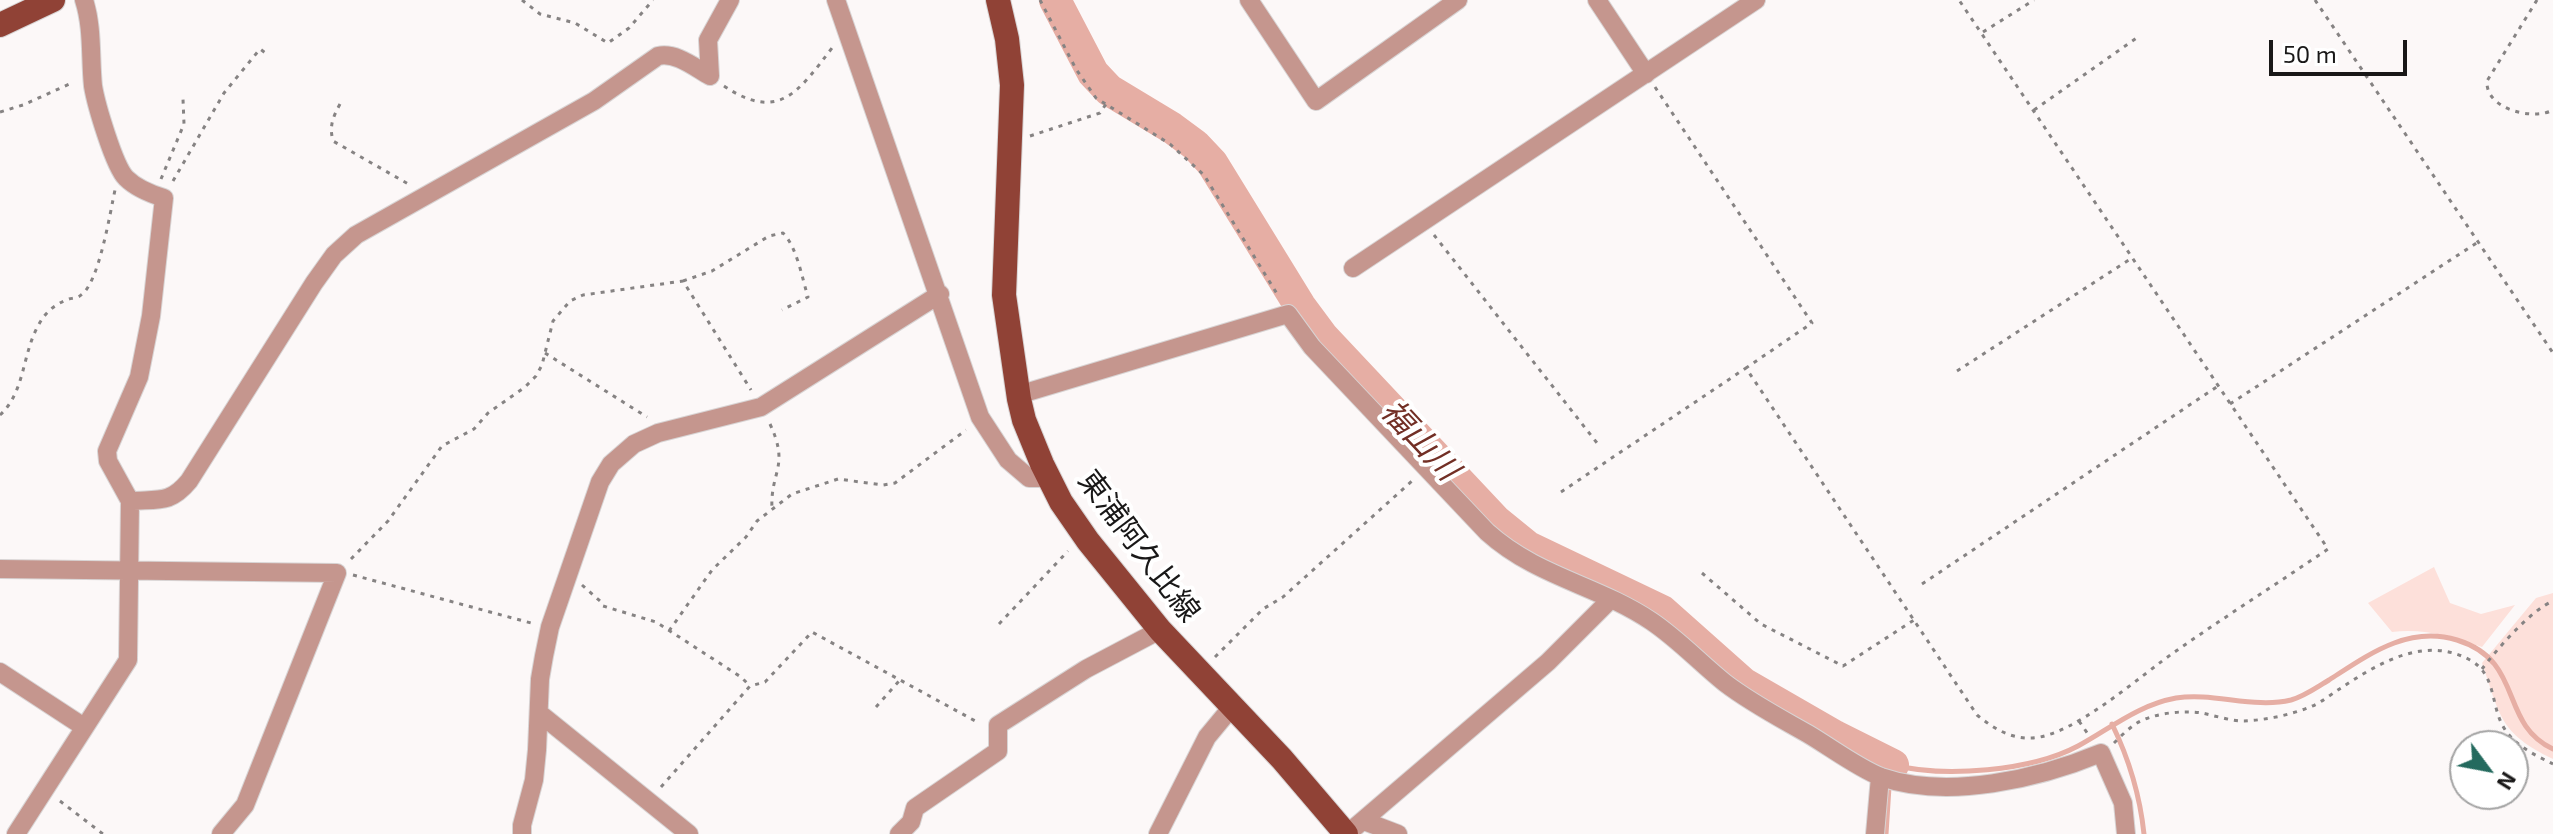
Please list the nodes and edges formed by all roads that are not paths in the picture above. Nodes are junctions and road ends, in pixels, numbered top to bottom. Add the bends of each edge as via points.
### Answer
1 (53, 0) edge
2 (84, 0) edge
3 (730, 0) edge
4 (836, 0) edge
5 (998, 0) edge
6 (1249, 0) edge
7 (1458, 0) edge
8 (1597, 0) edge
9 (1756, 0) edge
10 (0, 25) edge
11 (1646, 74) junction
12 (1353, 268) dead end
13 (940, 294) junction
14 (1018, 395) junction
15 (1049, 478) junction
16 (130, 501) junction
17 (0, 569) edge
18 (130, 570) junction
19 (1610, 600) junction
20 (1160, 630) junction
21 (0, 672) edge
22 (1231, 708) junction
23 (539, 713) junction
24 (84, 727) junction
25 (1880, 777) junction
26 (1353, 830) edge
27 (16, 834) edge
28 (221, 834) edge
29 (522, 834) edge
30 (689, 834) edge
31 (899, 834) edge
32 (1158, 834) edge
33 (1398, 834) edge
34 (1875, 834) edge
35 (2126, 834) edge

1 - 10 main road
2 - 16 street via 93,87 120,171 156,195 151,316 139,377 107,451
3 - 16 street via 708,40 710,76 667,54 658,56 594,101 356,235 334,255 189,481 167,499
4 - 13 street
5 - 14 main road, 東浦阿久比線 via 1012,85 1004,295
6 - 7 street via 1316,101
8 - 11 street
9 - 11 street
11 - 12 street
13 - 15 street via 983,420 1008,460 1029,478
13 - 23 street via 761,407 658,433 634,444 611,464 550,627
14 - 15 main road, 東浦阿久比線
14 - 19 street via 1288,314 1312,347 1506,549
15 - 20 main road, 東浦阿久比線 via 1083,534
16 - 18 street
17 - 18 street
18 - 24 street via 128,660
18 - 28 street via 339,573 245,805
19 - 25 street via 1654,622 1759,705
19 - 26 street via 1548,662
20 - 22 main road, 東浦阿久比線
20 - 31 street via 998,725 998,751 915,808
21 - 24 street
22 - 26 main road, 東浦阿久比線
22 - 32 street via 1207,737
23 - 29 street via 534,780
23 - 30 street
24 - 27 street
25 - 34 street
25 - 35 street via 1950,786 2001,782 2062,769 2101,753 2123,803
26 - 33 street

